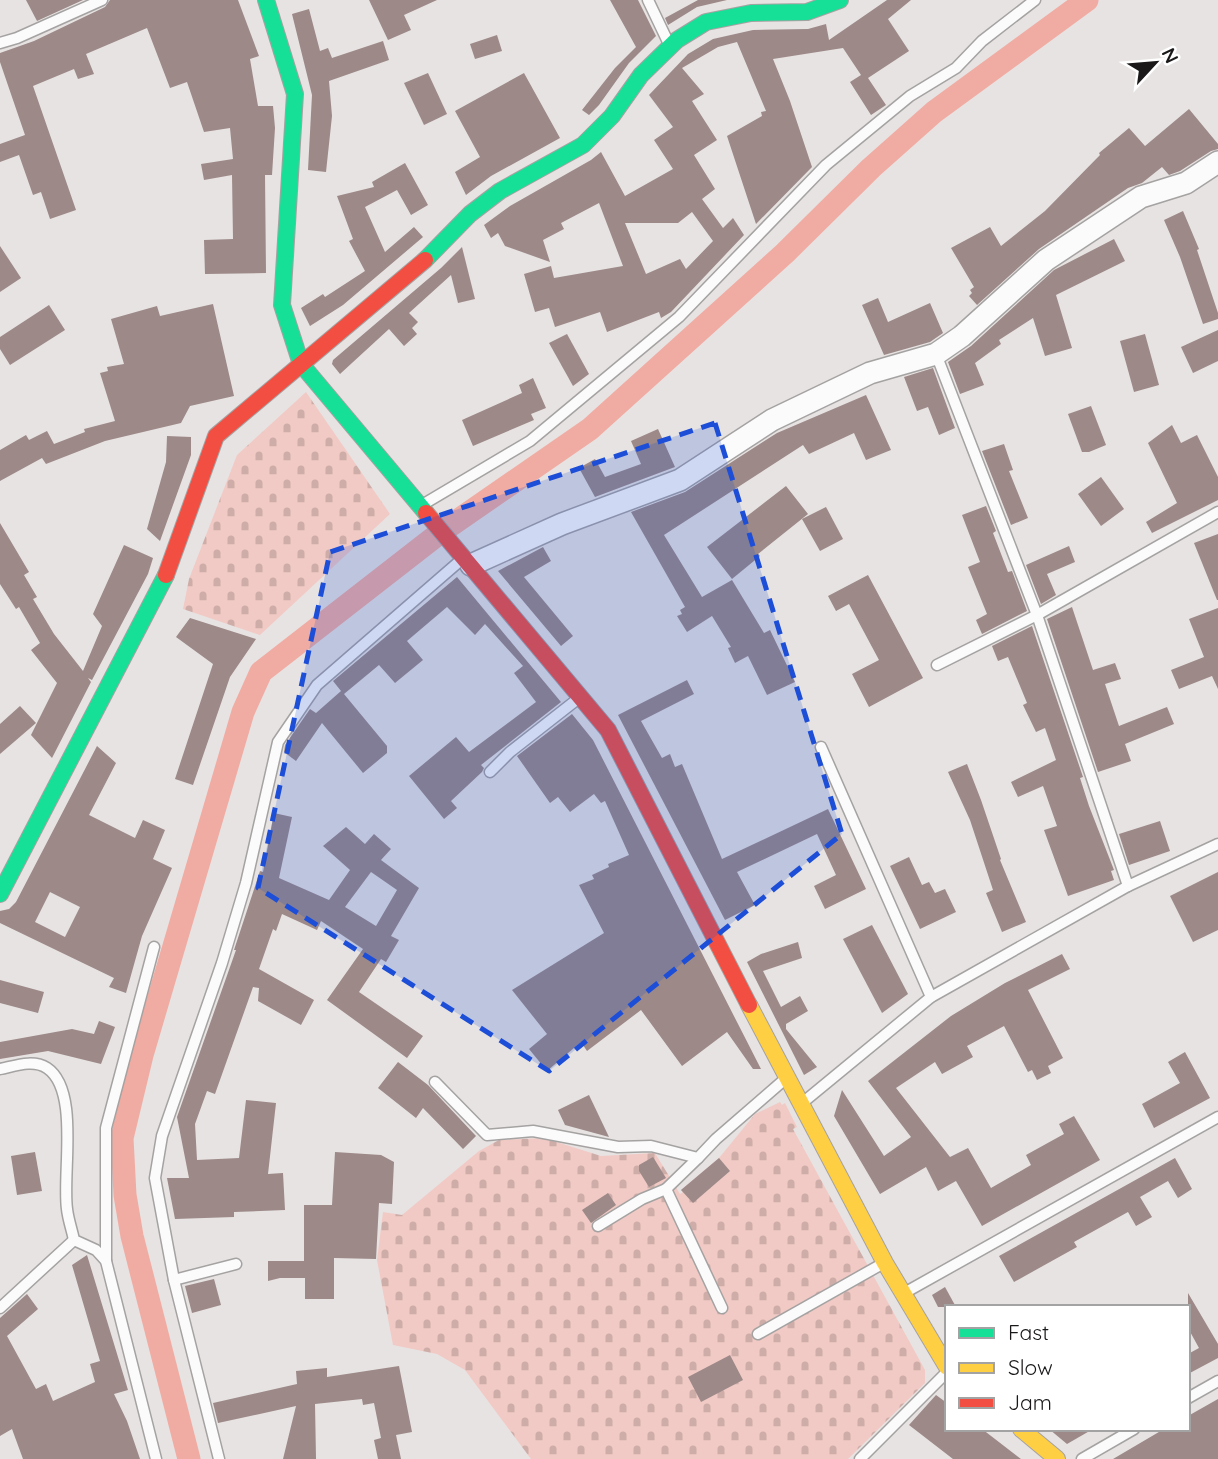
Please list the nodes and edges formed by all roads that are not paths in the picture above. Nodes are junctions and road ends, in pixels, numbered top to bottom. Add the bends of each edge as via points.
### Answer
1 (102, 0) edge
2 (266, 0) edge
3 (648, 0) edge
4 (840, 0) edge
5 (1035, 0) edge
6 (0, 43) edge
7 (670, 46) junction
8 (1218, 162) edge
9 (936, 354) junction
10 (300, 364) junction
11 (420, 506) junction
12 (1218, 512) edge
13 (468, 561) junction
14 (1037, 615) junction
15 (937, 665) dead end
16 (581, 696) junction
17 (821, 747) dead end
18 (491, 772) dead end
19 (1218, 844) edge
20 (1128, 886) junction
21 (0, 894) edge
22 (154, 947) dead end
23 (931, 997) junction
24 (0, 1069) edge
25 (786, 1078) junction
26 (435, 1082) dead end
27 (800, 1105) junction
28 (1218, 1117) edge
29 (698, 1158) junction
30 (666, 1189) junction
31 (598, 1226) dead end
32 (74, 1240) junction
33 (106, 1261) junction
34 (885, 1263) junction
35 (236, 1264) dead end
36 (174, 1280) junction
37 (903, 1293) junction
38 (0, 1308) edge
39 (722, 1308) dead end
40 (758, 1334) dead end
41 (945, 1366) edge
42 (945, 1371) edge
43 (1218, 1381) edge
44 (1190, 1397) edge
45 (1023, 1431) edge
46 (1130, 1431) edge
47 (156, 1459) edge
48 (219, 1459) edge
49 (860, 1459) edge
50 (1057, 1459) edge
51 (1082, 1459) edge

1 - 6 lane
2 - 10 street via 295,94 282,305
3 - 7 lane
4 - 7 street via 807,12 751,13 706,22
5 - 11 lane via 982,41 956,68 910,96 826,165 679,317 530,441
7 - 10 street via 583,145 480,206 430,255
8 - 9 street via 1186,183 1142,197 1046,260 962,337
9 - 13 street via 870,373 772,420 680,480
9 - 14 lane
10 - 11 street
10 - 21 street via 216,436 164,580
11 - 13 street
12 - 14 lane
13 - 16 street
13 - 36 lane via 317,685 278,742 246,883 162,1136 155,1178
14 - 15 lane
14 - 20 lane
16 - 18 lane
16 - 25 street via 608,730
17 - 23 lane
19 - 20 lane
20 - 23 lane
22 - 33 lane via 106,1128
23 - 27 lane
24 - 32 lane via 31,1063 47,1068 57,1079 64,1096 66,1208
25 - 27 street
25 - 29 lane
26 - 29 lane via 487,1135 533,1131 618,1147 651,1146
27 - 34 street
28 - 37 lane
29 - 30 lane
30 - 31 lane
30 - 39 lane
32 - 33 lane via 96,1250
32 - 38 lane
33 - 47 lane
34 - 37 street
34 - 40 lane
35 - 36 lane
36 - 48 lane
37 - 41 street
42 - 49 lane
43 - 44 lane
45 - 50 street
46 - 51 lane

